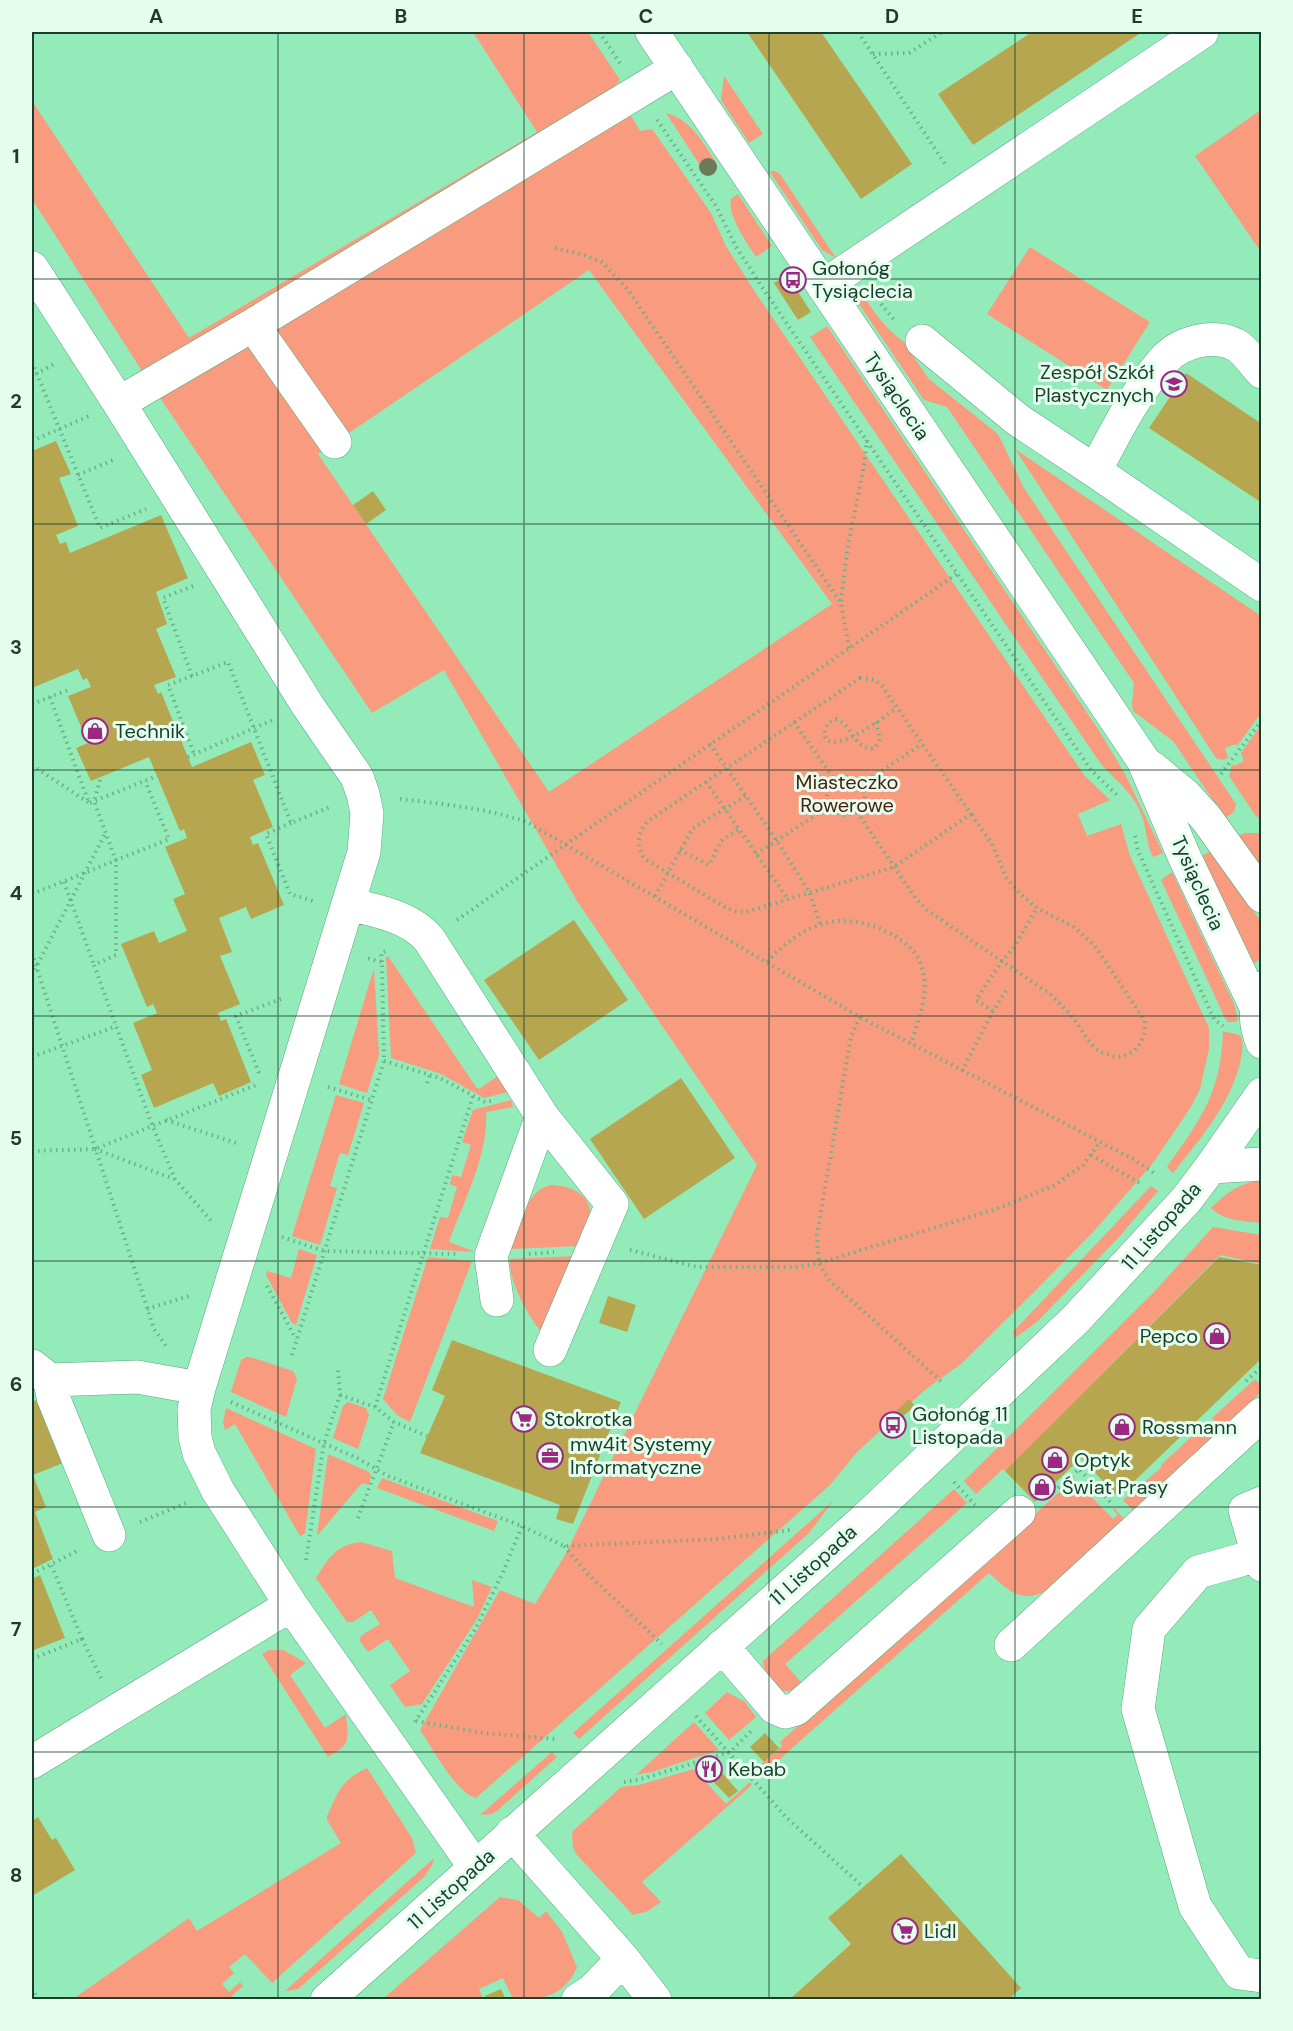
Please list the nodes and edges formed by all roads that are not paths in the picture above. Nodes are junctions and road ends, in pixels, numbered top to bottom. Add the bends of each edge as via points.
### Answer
1 (652, 32) edge
2 (1202, 32) edge
3 (676, 68) junction
4 (32, 268) edge
5 (824, 286) junction
6 (253, 325) junction
7 (922, 341) road end
8 (1262, 372) edge
9 (119, 403) junction
10 (335, 442) dead end
11 (1095, 471) junction
12 (1262, 585) edge
13 (1143, 759) junction
14 (1262, 896) edge
15 (346, 908) junction
16 (1258, 996) edge
17 (1262, 1041) edge
18 (1262, 1094) edge
19 (534, 1103) junction
20 (1262, 1164) edge
21 (1211, 1167) junction
22 (497, 1300) dead end
23 (550, 1350) dead end
24 (41, 1373) edge
25 (199, 1388) junction
26 (1262, 1414) edge
27 (1262, 1503) edge
28 (1018, 1512) dead end
29 (110, 1534) dead end
30 (1260, 1560) edge
31 (291, 1605) junction
32 (1011, 1645) dead end
33 (723, 1646) junction
34 (32, 1762) edge
35 (512, 1833) junction
36 (475, 1867) junction
37 (623, 1959) junction
38 (1262, 1976) edge
39 (327, 2000) edge
40 (578, 2000) edge
41 (655, 2000) edge

1 - 3 street, Tysiąclecia
2 - 5 street
3 - 5 street, Tysiąclecia
3 - 6 street
4 - 9 street
5 - 13 street, Tysiąclecia
6 - 9 street
6 - 10 street
7 - 11 street via 1018,420
8 - 11 street via 1237,345 1216,339 1181,346 1164,359 1126,413
9 - 15 street via 308,706 357,777 367,813 364,852
11 - 12 street
13 - 14 street, Tysiąclecia via 1201,812
13 - 16 street, Tysiąclecia via 1184,856
15 - 19 street via 378,911 420,929
15 - 25 street
16 - 17 street, Tysiąclecia via 1256,1028
18 - 21 street, 11 Listopada
19 - 22 street via 490,1256
19 - 23 street via 612,1204
20 - 21 street
21 - 33 street, 11 Listopada via 1186,1200 1076,1319 865,1519
24 - 25 street via 137,1377
24 - 29 street
25 - 31 street via 194,1409 200,1453 218,1491
26 - 32 street
27 - 30 street via 1245,1510
28 - 33 street via 796,1709 785,1712 775,1708
30 - 38 street via 1198,1572 1149,1629 1138,1709 1195,1906 1239,1973
31 - 34 street
31 - 36 street
33 - 35 street, 11 Listopada
35 - 36 street, 11 Listopada
35 - 37 street
36 - 39 street, 11 Listopada
37 - 40 street
37 - 41 street

